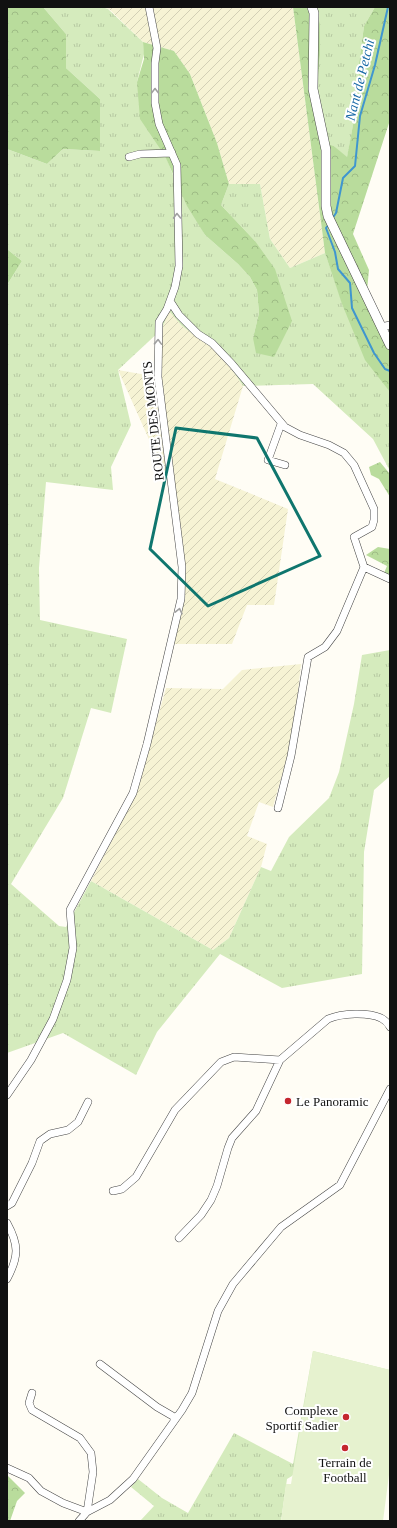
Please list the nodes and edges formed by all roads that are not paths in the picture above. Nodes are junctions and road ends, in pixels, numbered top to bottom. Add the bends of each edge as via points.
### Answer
1 (149, 7) edge
2 (312, 7) edge
3 (172, 153) junction
4 (129, 157) dead end
5 (170, 301) junction
6 (386, 326) edge
7 (390, 345) edge
8 (281, 424) junction
9 (285, 466) dead end
10 (364, 567) junction
11 (390, 579) edge
12 (278, 808) dead end
13 (390, 1027) edge
14 (280, 1060) junction
15 (390, 1088) edge
16 (7, 1095) edge
17 (88, 1102) dead end
18 (113, 1191) dead end
19 (7, 1206) edge
20 (7, 1223) edge
21 (179, 1238) dead end
22 (7, 1279) edge
23 (100, 1364) dead end
24 (32, 1394) dead end
25 (176, 1418) junction
26 (7, 1468) edge
27 (87, 1512) junction
28 (79, 1521) edge

3 -> 1 street, ROUTE DES MONTS via 159,124 155,103 157,48
2 - 6 street via 313,89 326,150 326,206 330,220
3 - 4 street
5 -> 3 street, ROUTE DES MONTS via 179,266 177,165
5 - 8 street via 179,315 232,364
16 -> 5 street, ROUTE DES MONTS via 31,1060 55,1012 74,948 70,910 133,793 148,744 171,649 181,599 182,567 158,378 159,322
6 - 7 street
8 - 9 street via 268,460
8 - 10 street via 300,435 344,453 354,465 374,509 372,527 354,538
10 - 11 street
10 - 12 street via 337,632 325,648 308,657 293,748
13 - 14 street via 384,1020 375,1016 333,1017
14 - 18 street via 234,1057 221,1062 175,1110 136,1177 122,1189
14 - 21 street via 256,1112 232,1138 211,1200 201,1216
15 - 25 street via 340,1185 281,1227 230,1289 218,1311 192,1393
17 - 19 street via 78,1122 68,1130 50,1134 40,1141 12,1203
20 - 22 street via 16,1240 17,1250
23 - 25 street
24 - 27 street via 29,1403 32,1410 80,1438 91,1453 93,1472
25 - 27 street via 133,1479 110,1500
26 - 27 street via 29,1478 41,1491
27 - 28 street

